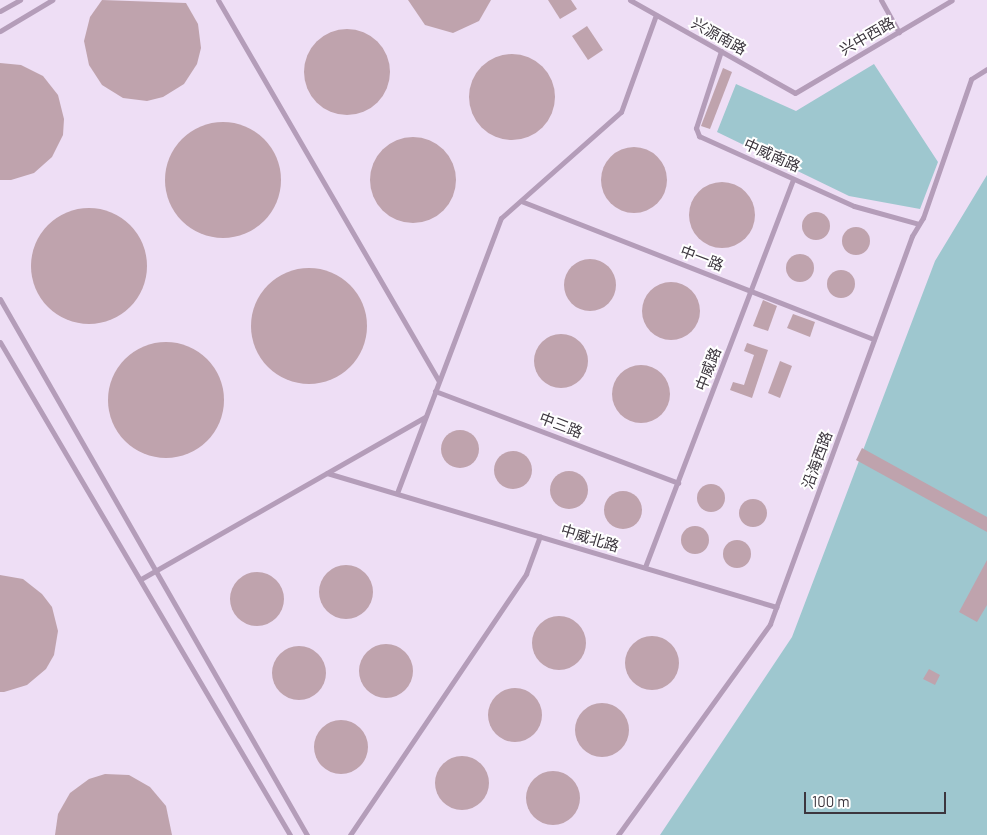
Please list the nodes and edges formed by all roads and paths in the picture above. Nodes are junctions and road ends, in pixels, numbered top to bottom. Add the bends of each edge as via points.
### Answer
1 (20, 0) edge
2 (52, 0) edge
3 (218, 0) edge
4 (630, 0) edge
5 (881, 0) edge
6 (952, 0) edge
7 (0, 11) edge
8 (656, 15) junction
9 (0, 31) edge
10 (899, 32) junction
11 (721, 51) junction
12 (987, 69) edge
13 (795, 93) joint
14 (793, 179) junction
15 (521, 201) junction
16 (919, 224) junction
17 (750, 291) junction
18 (0, 299) edge
19 (874, 340) junction
20 (0, 342) edge
21 (438, 381) junction
22 (435, 390) junction
23 (425, 417) junction
24 (327, 473) junction
25 (678, 483) junction
26 (397, 493) junction
27 (540, 536) junction
28 (645, 567) junction
29 (158, 570) junction
30 (141, 579) junction
31 (776, 607) junction
32 (290, 835) edge
33 (307, 835) edge
34 (350, 835) edge
35 (618, 835) edge

1 - 7 lane
2 - 9 lane
3 - 21 lane
4 - 8 lane, 兴源南路
5 - 10 lane
6 - 10 lane, 兴中西路
8 - 11 lane, 兴源南路
8 - 15 lane via 621,112
10 - 13 lane, 兴中西路
11 - 13 lane, 兴源南路
11 - 14 lane, 中威南路 via 696,128 699,136
12 - 16 lane, 沿海西路 via 970,79
14 - 16 lane, 中威南路 via 854,206
14 - 17 lane, 中威路
15 - 17 lane, 中一路
15 - 21 lane via 501,218 493,234
16 - 19 lane, 沿海西路
17 - 19 lane, 中一路
17 - 25 lane, 中威路
18 - 29 lane
19 - 31 lane, 沿海西路
20 - 30 lane
21 - 22 lane
22 - 23 lane
22 - 25 lane, 中三路
23 - 24 lane
23 - 26 lane
24 - 26 lane, 中威北路
24 - 29 lane
25 - 28 lane, 中威路
26 - 27 lane, 中威北路
27 - 28 lane, 中威北路
27 - 34 lane via 526,574
28 - 31 lane, 中威北路
29 - 30 lane
29 - 33 lane
30 - 32 lane
31 - 35 lane, 沿海西路 via 770,624

